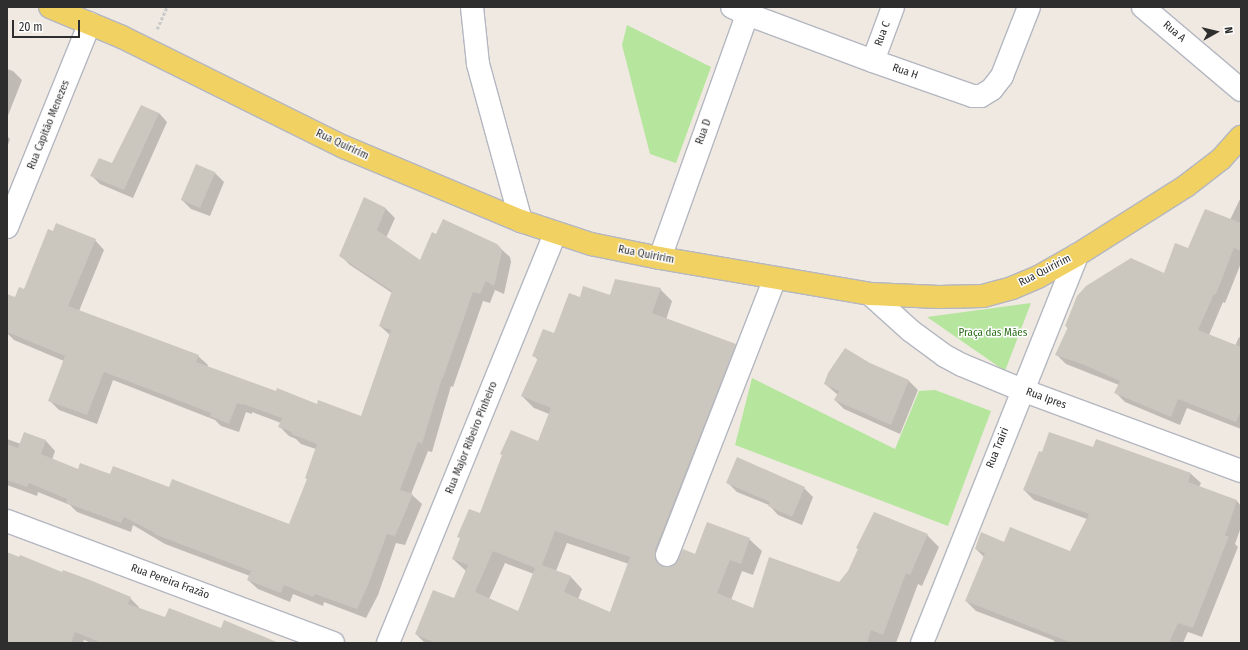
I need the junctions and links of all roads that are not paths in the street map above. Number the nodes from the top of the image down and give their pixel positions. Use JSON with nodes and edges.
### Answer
{"nodes":[{"id":1,"x":50,"y":7,"type":"edge"},
{"id":2,"x":472,"y":7,"type":"edge"},
{"id":3,"x":893,"y":7,"type":"edge"},
{"id":4,"x":1029,"y":7,"type":"edge"},
{"id":5,"x":1143,"y":7,"type":"edge"},
{"id":6,"x":743,"y":9,"type":"edge"},
{"id":7,"x":90,"y":23,"type":"junction"},
{"id":8,"x":873,"y":61,"type":"junction"},
{"id":9,"x":1241,"y":90,"type":"edge"},
{"id":10,"x":1241,"y":137,"type":"edge"},
{"id":11,"x":521,"y":221,"type":"junction"},
{"id":12,"x":7,"y":227,"type":"edge"},
{"id":13,"x":555,"y":233,"type":"junction"},
{"id":14,"x":1077,"y":255,"type":"junction"},
{"id":15,"x":660,"y":258,"type":"junction"},
{"id":16,"x":775,"y":278,"type":"junction"},
{"id":17,"x":870,"y":294,"type":"junction"},
{"id":18,"x":1022,"y":390,"type":"junction"},
{"id":19,"x":1241,"y":471,"type":"edge"},
{"id":20,"x":7,"y":521,"type":"edge"},
{"id":21,"x":667,"y":555,"type":"dead end"},
{"id":22,"x":333,"y":643,"type":"edge"},
{"id":23,"x":388,"y":643,"type":"edge"},
{"id":24,"x":922,"y":643,"type":"edge"}],
"edges":[{"from":1,"to":7,"type":"main road","name":"Rua Quiririm"},
{"from":2,"to":11,"type":"street"},
{"from":3,"to":8,"type":"street","name":"Rua C"},
{"from":4,"to":8,"type":"street","name":"Rua H"},
{"from":5,"to":9,"type":"street","name":"Rua A"},
{"from":6,"to":8,"type":"street","name":"Rua H"},
{"from":6,"to":15,"type":"street","name":"Rua D"},
{"from":7,"to":11,"type":"main road","name":"Rua Quiririm"},
{"from":7,"to":12,"type":"street","name":"Rua Capitão Menezes"},
{"from":10,"to":14,"type":"main road","name":"Rua Quiririm"},
{"from":11,"to":13,"type":"main road","name":"Rua Quiririm"},
{"from":13,"to":15,"type":"main road","name":"Rua Quiririm"},
{"from":13,"to":23,"type":"street","name":"Rua Major Ribeiro Pinheiro"},
{"from":14,"to":17,"type":"main road","name":"Rua Quiririm"},
{"from":14,"to":18,"type":"street","name":"Rua Trairi"},
{"from":15,"to":16,"type":"main road","name":"Rua Quiririm"},
{"from":16,"to":17,"type":"main road","name":"Rua Quiririm"},
{"from":16,"to":21,"type":"street"},
{"from":17,"to":18,"type":"street","name":"Rua Ipres"},
{"from":18,"to":19,"type":"street","name":"Rua Ipres"},
{"from":18,"to":24,"type":"street","name":"Rua Trairi"},
{"from":20,"to":22,"type":"street","name":"Rua Pereira Frazão"}]}
